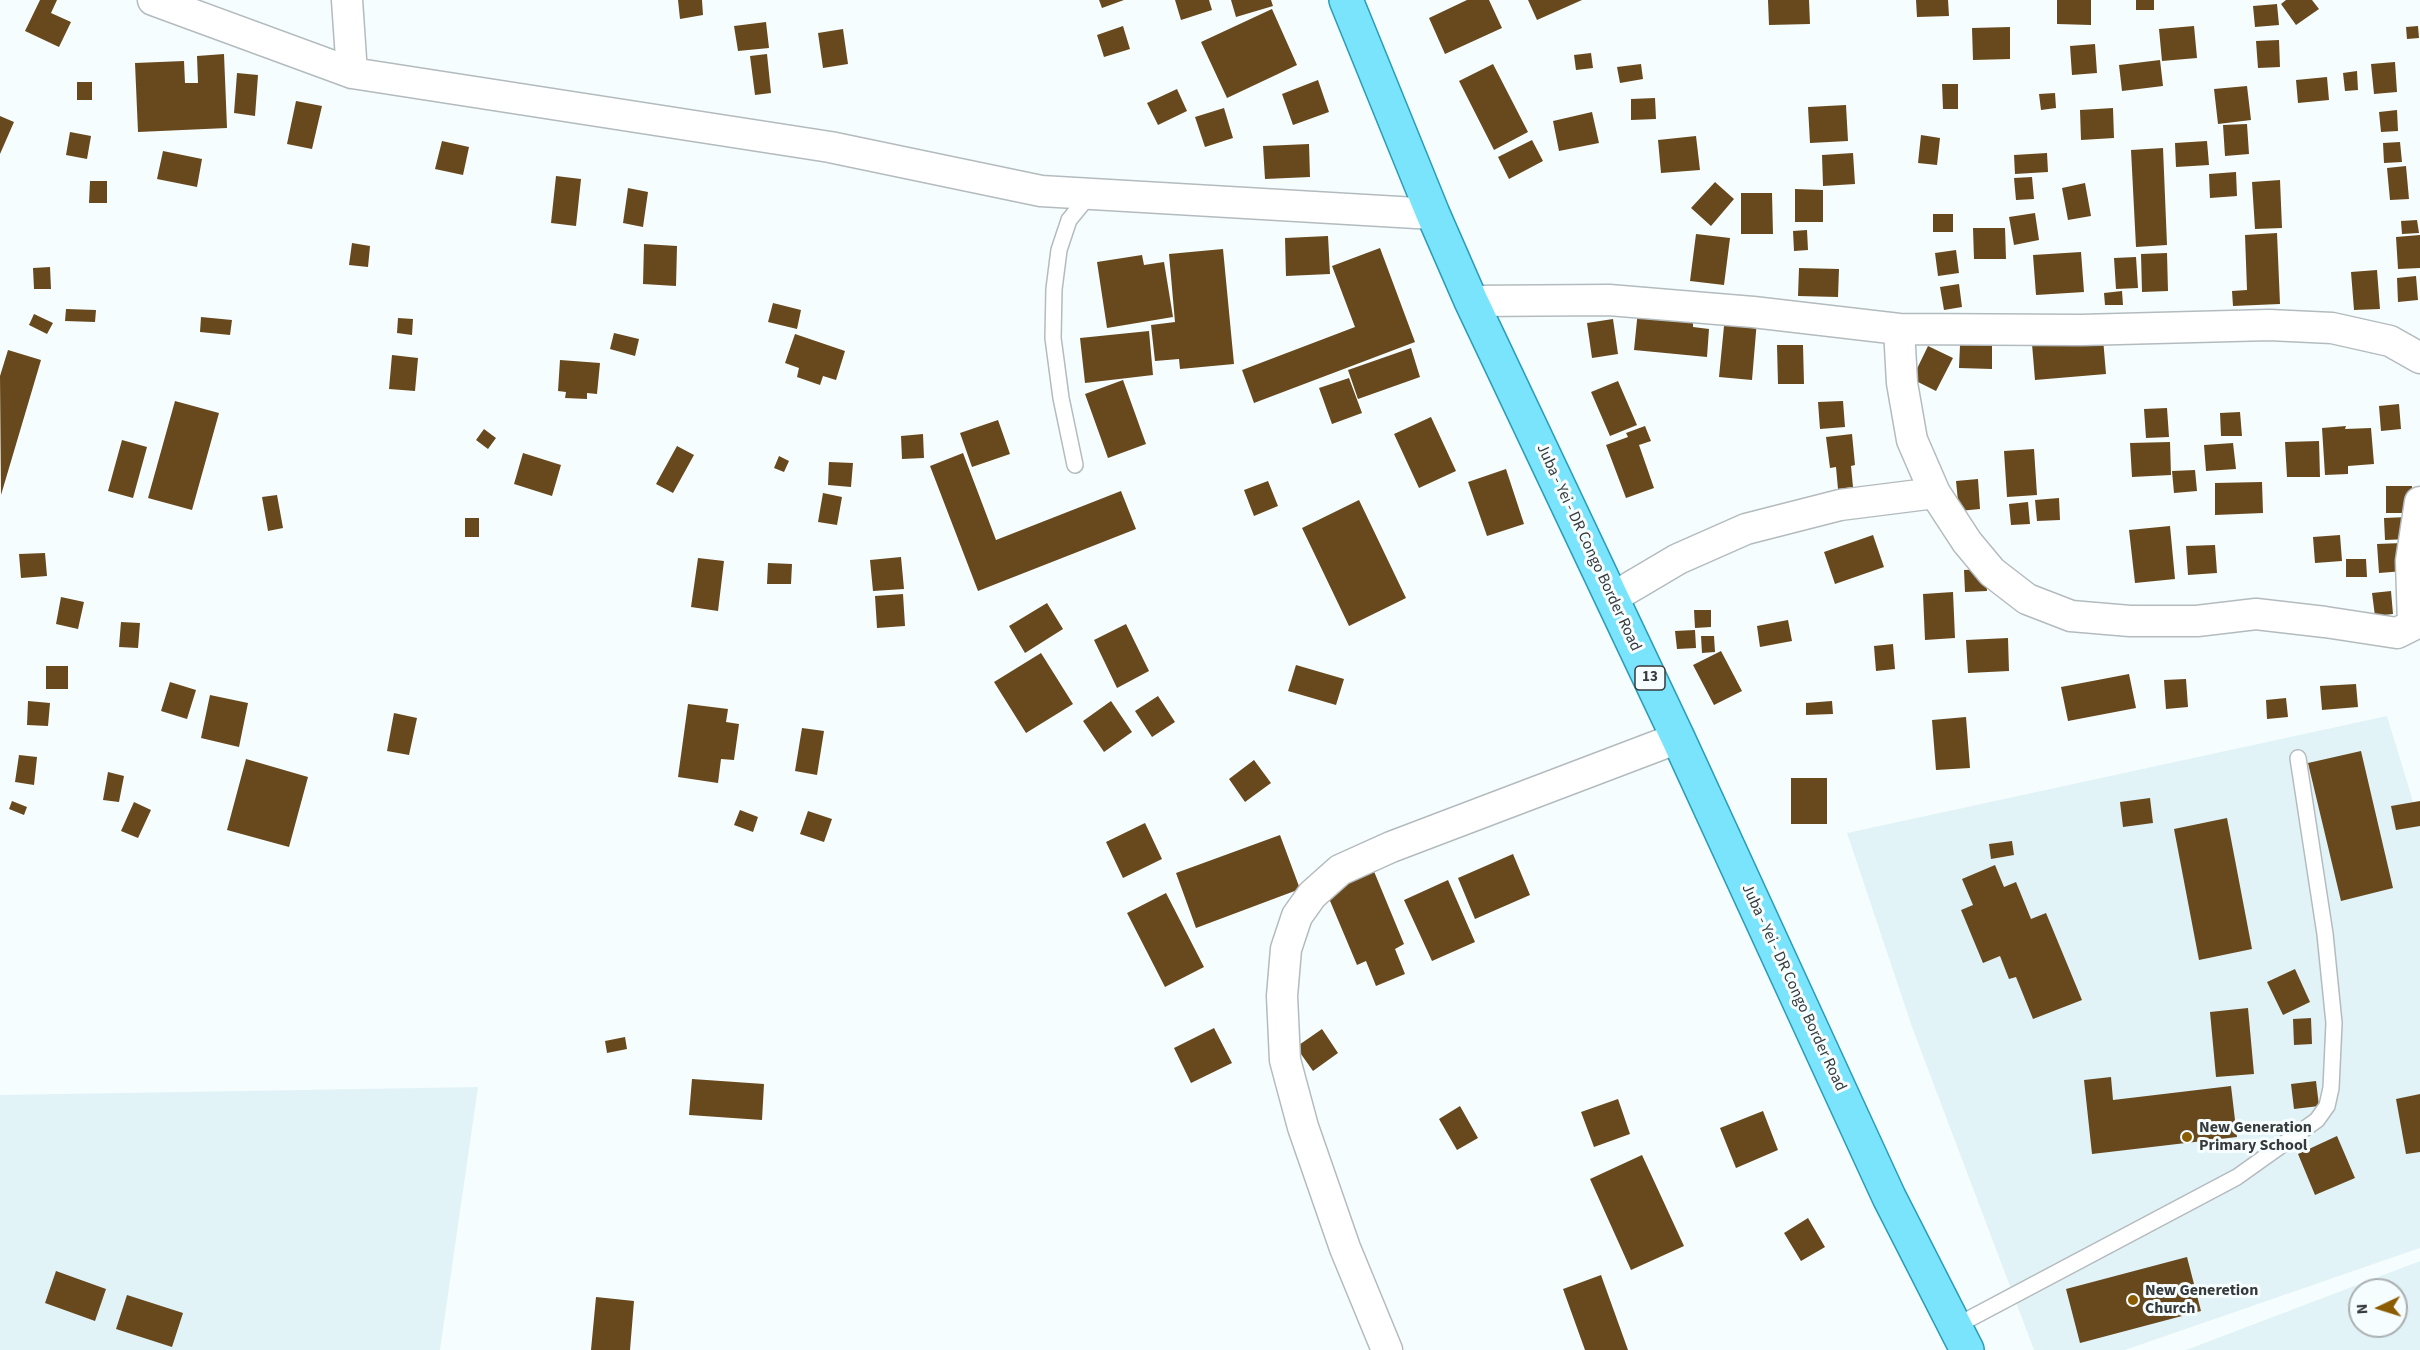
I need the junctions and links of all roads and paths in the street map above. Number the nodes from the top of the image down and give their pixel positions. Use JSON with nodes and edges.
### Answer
{"nodes":[{"id":1,"x":153,"y":0,"type":"edge"},
{"id":2,"x":347,"y":0,"type":"edge"},
{"id":3,"x":1346,"y":0,"type":"edge"},
{"id":4,"x":352,"y":73,"type":"junction"},
{"id":5,"x":1091,"y":193,"type":"junction"},
{"id":6,"x":1433,"y":214,"type":"junction"},
{"id":7,"x":1472,"y":301,"type":"junction"},
{"id":8,"x":1899,"y":329,"type":"junction"},
{"id":9,"x":2420,"y":358,"type":"edge"},
{"id":10,"x":1075,"y":465,"type":"dead end"},
{"id":11,"x":1935,"y":493,"type":"junction"},
{"id":12,"x":2420,"y":502,"type":"edge"},
{"id":13,"x":1612,"y":598,"type":"junction"},
{"id":14,"x":1678,"y":738,"type":"junction"},
{"id":15,"x":2298,"y":758,"type":"dead end"},
{"id":16,"x":1961,"y":1338,"type":"edge"},
{"id":17,"x":1387,"y":1350,"type":"edge"}],
"edges":[{"from":1,"to":4,"type":"street"},
{"from":2,"to":4,"type":"street"},
{"from":3,"to":6,"type":"main road","name":"Juba - Yei - DR Congo Border Road","number":"13"},
{"from":4,"to":5,"type":"street"},
{"from":5,"to":6,"type":"street"},
{"from":5,"to":10,"type":"lane"},
{"from":6,"to":7,"type":"main road","name":"Juba - Yei - DR Congo Border Road","number":"13"},
{"from":7,"to":8,"type":"street"},
{"from":7,"to":13,"type":"main road","name":"Juba - Yei - DR Congo Border Road","number":"13"},
{"from":8,"to":9,"type":"street"},
{"from":8,"to":11,"type":"street"},
{"from":11,"to":12,"type":"street"},
{"from":11,"to":13,"type":"street"},
{"from":13,"to":14,"type":"main road","name":"Juba - Yei - DR Congo Border Road","number":"13"},
{"from":14,"to":16,"type":"main road","name":"Juba - Yei - DR Congo Border Road","number":"13"},
{"from":14,"to":17,"type":"street"},
{"from":15,"to":16,"type":"lane"}]}
